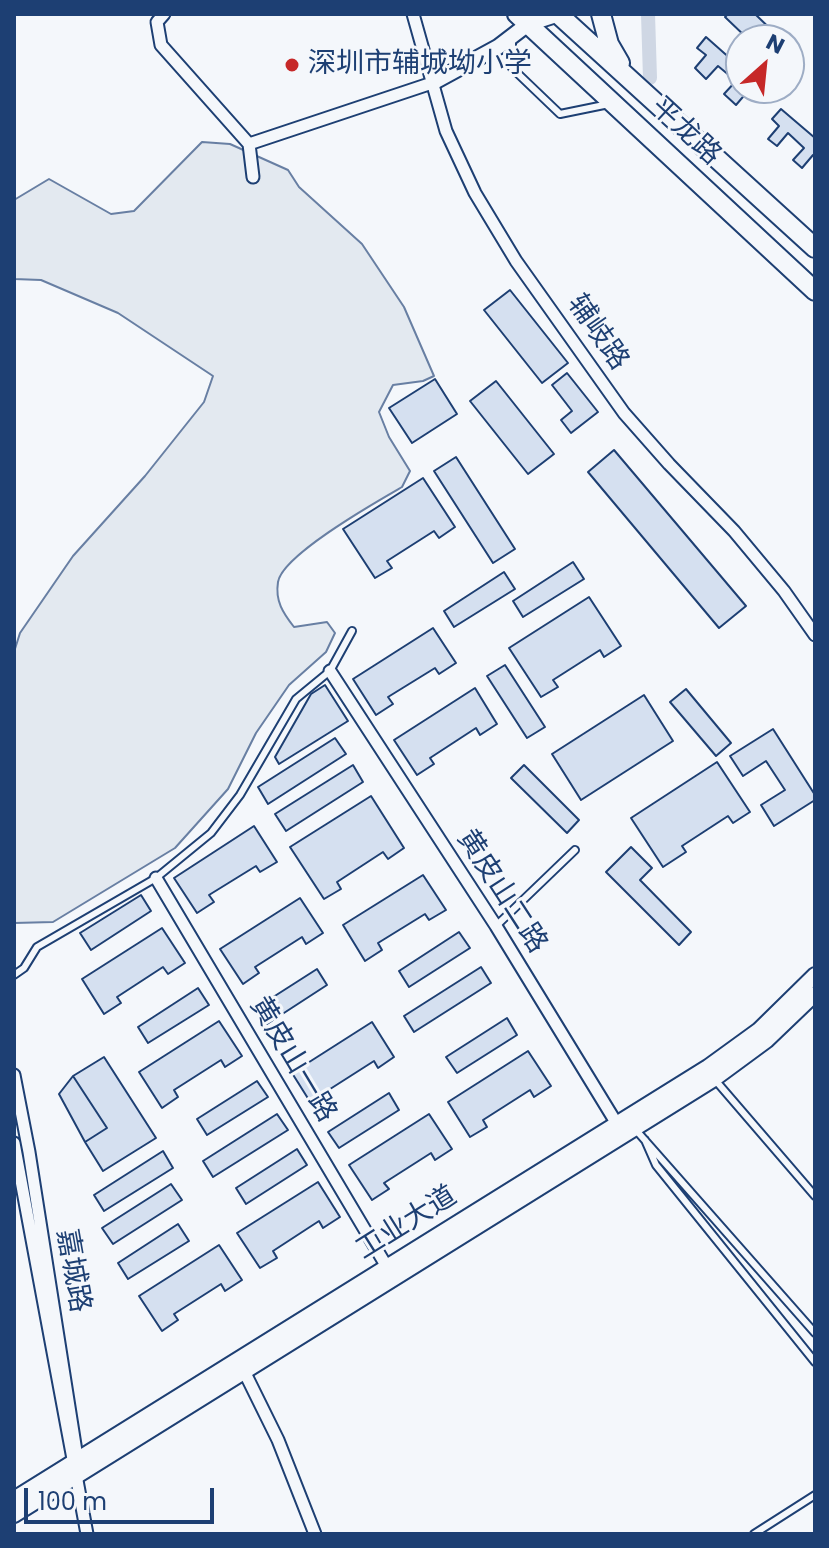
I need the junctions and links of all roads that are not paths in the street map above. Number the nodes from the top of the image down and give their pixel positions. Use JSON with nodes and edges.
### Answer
{"nodes":[{"id":1,"x":164,"y":14,"type":"edge"},
{"id":2,"x":413,"y":14,"type":"edge"},
{"id":3,"x":559,"y":14,"type":"edge"},
{"id":4,"x":601,"y":14,"type":"edge"},
{"id":5,"x":526,"y":17,"type":"edge"},
{"id":6,"x":512,"y":35,"type":"junction"},
{"id":7,"x":432,"y":83,"type":"junction"},
{"id":8,"x":638,"y":87,"type":"junction"},
{"id":9,"x":612,"y":103,"type":"junction"},
{"id":10,"x":249,"y":144,"type":"junction"},
{"id":11,"x":253,"y":177,"type":"dead end"},
{"id":12,"x":815,"y":248,"type":"edge"},
{"id":13,"x":815,"y":291,"type":"edge"},
{"id":14,"x":352,"y":631,"type":"dead end"},
{"id":15,"x":815,"y":635,"type":"edge"},
{"id":16,"x":330,"y":671,"type":"junction"},
{"id":17,"x":575,"y":850,"type":"dead end"},
{"id":18,"x":156,"y":878,"type":"junction"},
{"id":19,"x":496,"y":926,"type":"junction"},
{"id":20,"x":14,"y":975,"type":"edge"},
{"id":21,"x":815,"y":975,"type":"edge"},
{"id":22,"x":815,"y":994,"type":"edge"},
{"id":23,"x":711,"y":1073,"type":"junction"},
{"id":24,"x":14,"y":1075,"type":"edge"},
{"id":25,"x":617,"y":1124,"type":"junction"},
{"id":26,"x":640,"y":1134,"type":"junction"},
{"id":27,"x":14,"y":1143,"type":"edge"},
{"id":28,"x":20,"y":1157,"type":"edge"},
{"id":29,"x":815,"y":1196,"type":"edge"},
{"id":30,"x":387,"y":1267,"type":"junction"},
{"id":31,"x":815,"y":1333,"type":"edge"},
{"id":32,"x":815,"y":1362,"type":"edge"},
{"id":33,"x":241,"y":1365,"type":"junction"},
{"id":34,"x":76,"y":1466,"type":"junction"},
{"id":35,"x":815,"y":1495,"type":"edge"},
{"id":36,"x":14,"y":1499,"type":"edge"},
{"id":37,"x":14,"y":1515,"type":"edge"},
{"id":38,"x":87,"y":1534,"type":"edge"},
{"id":39,"x":315,"y":1534,"type":"edge"},
{"id":40,"x":754,"y":1534,"type":"edge"}],
"edges":[{"from":1,"to":10,"type":"street"},
{"from":2,"to":7,"type":"street","name":"辅岐路"},
{"from":3,"to":5,"type":"street"},
{"from":3,"to":8,"type":"main road","name":"平龙路"},
{"from":4,"to":8,"type":"main road"},
{"from":5,"to":6,"type":"street"},
{"from":5,"to":9,"type":"main road","name":"平龙路"},
{"from":6,"to":7,"type":"street"},
{"from":6,"to":9,"type":"lane"},
{"from":7,"to":10,"type":"street"},
{"from":7,"to":15,"type":"street","name":"辅岐路"},
{"from":8,"to":12,"type":"main road","name":"平龙路"},
{"from":9,"to":13,"type":"main road","name":"平龙路"},
{"from":10,"to":11,"type":"street"},
{"from":14,"to":16,"type":"lane"},
{"from":16,"to":18,"type":"lane"},
{"from":16,"to":19,"type":"street","name":"黄皮山二路"},
{"from":17,"to":19,"type":"lane"},
{"from":18,"to":20,"type":"lane"},
{"from":18,"to":30,"type":"street","name":"黄皮山一路"},
{"from":19,"to":25,"type":"street","name":"黄皮山二路"},
{"from":21,"to":23,"type":"street","name":"工业大道"},
{"from":22,"to":23,"type":"street","name":"工业大道"},
{"from":23,"to":25,"type":"street","name":"工业大道"},
{"from":23,"to":26,"type":"street","name":"工业大道"},
{"from":23,"to":29,"type":"lane"},
{"from":24,"to":28,"type":"street","name":"嘉城路"},
{"from":25,"to":26,"type":"street"},
{"from":25,"to":30,"type":"street","name":"工业大道"},
{"from":26,"to":31,"type":"lane"},
{"from":26,"to":32,"type":"lane"},
{"from":26,"to":33,"type":"street","name":"工业大道"},
{"from":27,"to":28,"type":"street","name":"嘉城路"},
{"from":28,"to":34,"type":"street","name":"嘉城路"},
{"from":30,"to":33,"type":"street","name":"工业大道"},
{"from":33,"to":34,"type":"street","name":"工业大道"},
{"from":33,"to":39,"type":"street"},
{"from":34,"to":36,"type":"street","name":"工业大道"},
{"from":34,"to":37,"type":"street","name":"工业大道"},
{"from":34,"to":38,"type":"street","name":"嘉城路"},
{"from":35,"to":40,"type":"lane"}]}
